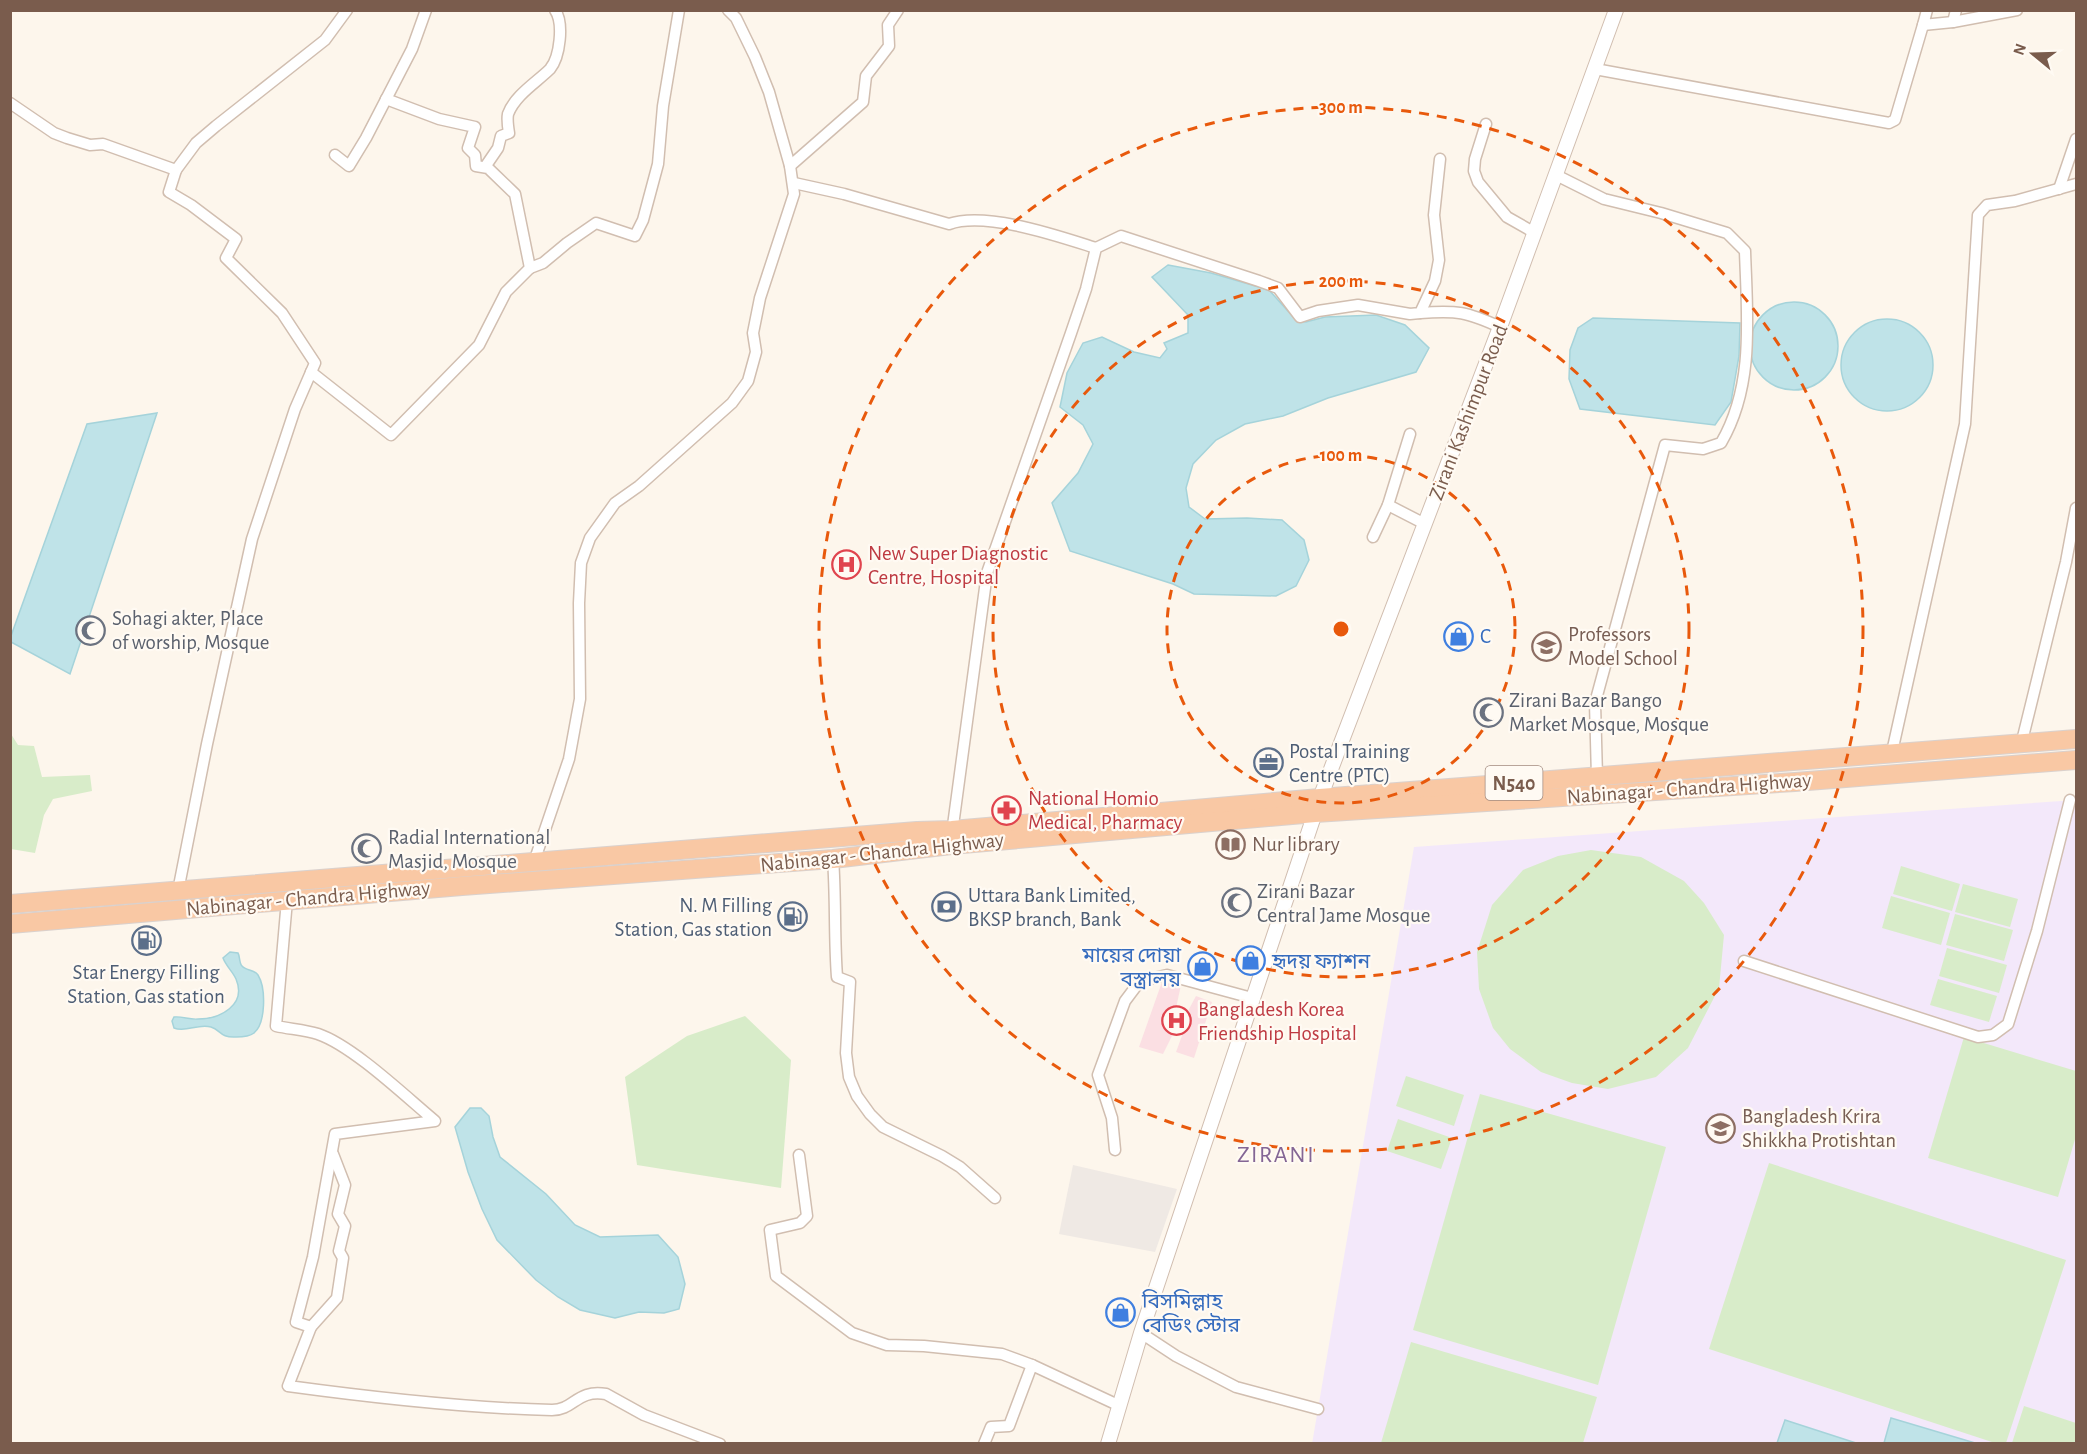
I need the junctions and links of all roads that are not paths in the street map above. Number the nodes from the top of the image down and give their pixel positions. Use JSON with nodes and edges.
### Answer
{"nodes":[{"id":1,"x":347,"y":10,"type":"edge"},
{"id":2,"x":426,"y":10,"type":"edge"},
{"id":3,"x":555,"y":10,"type":"edge"},
{"id":4,"x":680,"y":10,"type":"edge"},
{"id":5,"x":728,"y":10,"type":"edge"},
{"id":6,"x":898,"y":10,"type":"edge"},
{"id":7,"x":1616,"y":10,"type":"edge"},
{"id":8,"x":1927,"y":10,"type":"edge"},
{"id":9,"x":1956,"y":10,"type":"edge"},
{"id":10,"x":2017,"y":10,"type":"edge"},
{"id":11,"x":1953,"y":22,"type":"junction"},
{"id":12,"x":1923,"y":25,"type":"junction"},
{"id":13,"x":1595,"y":69,"type":"junction"},
{"id":14,"x":386,"y":99,"type":"junction"},
{"id":15,"x":10,"y":103,"type":"edge"},
{"id":16,"x":1486,"y":124,"type":"dead end"},
{"id":17,"x":2076,"y":139,"type":"edge"},
{"id":18,"x":335,"y":155,"type":"dead end"},
{"id":19,"x":1440,"y":159,"type":"dead end"},
{"id":20,"x":790,"y":166,"type":"junction"},
{"id":21,"x":485,"y":167,"type":"junction"},
{"id":22,"x":176,"y":170,"type":"junction"},
{"id":23,"x":1556,"y":175,"type":"junction"},
{"id":24,"x":794,"y":183,"type":"junction"},
{"id":25,"x":2076,"y":184,"type":"edge"},
{"id":26,"x":2059,"y":189,"type":"junction"},
{"id":27,"x":1535,"y":233,"type":"junction"},
{"id":28,"x":1096,"y":248,"type":"junction"},
{"id":29,"x":530,"y":268,"type":"junction"},
{"id":30,"x":1419,"y":313,"type":"junction"},
{"id":31,"x":1500,"y":327,"type":"junction"},
{"id":32,"x":311,"y":372,"type":"junction"},
{"id":33,"x":1410,"y":434,"type":"dead end"},
{"id":34,"x":1388,"y":505,"type":"junction"},
{"id":35,"x":2076,"y":508,"type":"edge"},
{"id":36,"x":1425,"y":524,"type":"junction"},
{"id":37,"x":1373,"y":537,"type":"dead end"},
{"id":38,"x":2076,"y":739,"type":"edge"},
{"id":39,"x":2021,"y":745,"type":"junction"},
{"id":40,"x":1892,"y":752,"type":"junction"},
{"id":41,"x":2076,"y":760,"type":"edge"},
{"id":42,"x":1597,"y":777,"type":"junction"},
{"id":43,"x":2070,"y":800,"type":"dead end"},
{"id":44,"x":1318,"y":805,"type":"junction"},
{"id":45,"x":951,"y":838,"type":"junction"},
{"id":46,"x":833,"y":859,"type":"junction"},
{"id":47,"x":534,"y":862,"type":"junction"},
{"id":48,"x":178,"y":891,"type":"junction"},
{"id":49,"x":287,"y":900,"type":"junction"},
{"id":50,"x":10,"y":904,"type":"edge"},
{"id":51,"x":10,"y":924,"type":"edge"},
{"id":52,"x":1744,"y":961,"type":"dead end"},
{"id":53,"x":1252,"y":998,"type":"junction"},
{"id":54,"x":1115,"y":1150,"type":"dead end"},
{"id":55,"x":332,"y":1151,"type":"junction"},
{"id":56,"x":799,"y":1155,"type":"dead end"},
{"id":57,"x":995,"y":1198,"type":"dead end"},
{"id":58,"x":311,"y":1327,"type":"junction"},
{"id":59,"x":1141,"y":1333,"type":"junction"},
{"id":60,"x":1032,"y":1365,"type":"junction"},
{"id":61,"x":1120,"y":1406,"type":"junction"},
{"id":62,"x":1318,"y":1409,"type":"dead end"},
{"id":63,"x":720,"y":1443,"type":"edge"},
{"id":64,"x":984,"y":1443,"type":"edge"},
{"id":65,"x":1108,"y":1443,"type":"edge"}],
"edges":[{"from":1,"to":22,"type":"street"},
{"from":2,"to":14,"type":"street"},
{"from":3,"to":21,"type":"street"},
{"from":4,"to":29,"type":"street"},
{"from":5,"to":20,"type":"street"},
{"from":6,"to":20,"type":"street"},
{"from":7,"to":13,"type":"street","name":"Zirani Kashimpur Road"},
{"from":8,"to":12,"type":"street"},
{"from":9,"to":11,"type":"street"},
{"from":10,"to":11,"type":"street"},
{"from":11,"to":12,"type":"street"},
{"from":12,"to":13,"type":"street"},
{"from":13,"to":23,"type":"street","name":"Zirani Kashimpur Road"},
{"from":14,"to":18,"type":"street"},
{"from":14,"to":21,"type":"street"},
{"from":15,"to":22,"type":"street"},
{"from":16,"to":27,"type":"street"},
{"from":17,"to":26,"type":"street"},
{"from":19,"to":30,"type":"street"},
{"from":20,"to":24,"type":"street"},
{"from":21,"to":29,"type":"street"},
{"from":22,"to":32,"type":"street"},
{"from":23,"to":27,"type":"street","name":"Zirani Kashimpur Road"},
{"from":23,"to":42,"type":"street"},
{"from":24,"to":28,"type":"street"},
{"from":24,"to":47,"type":"street"},
{"from":25,"to":26,"type":"street"},
{"from":26,"to":40,"type":"street"},
{"from":27,"to":31,"type":"street","name":"Zirani Kashimpur Road"},
{"from":28,"to":30,"type":"street"},
{"from":28,"to":45,"type":"street"},
{"from":29,"to":32,"type":"street"},
{"from":30,"to":31,"type":"street"},
{"from":31,"to":36,"type":"street","name":"Zirani Kashimpur Road"},
{"from":32,"to":48,"type":"street"},
{"from":33,"to":34,"type":"street"},
{"from":34,"to":36,"type":"street"},
{"from":34,"to":37,"type":"street"},
{"from":35,"to":39,"type":"street"},
{"from":36,"to":44,"type":"street","name":"Zirani Kashimpur Road"},
{"from":38,"to":39,"type":"highway","name":"Nabinagar - Chandra Highway","number":"N540"},
{"from":39,"to":40,"type":"highway","name":"Nabinagar - Chandra Highway","number":"N540"},
{"from":40,"to":42,"type":"highway","name":"Nabinagar - Chandra Highway","number":"N540"},
{"from":41,"to":44,"type":"highway","name":"Nabinagar - Chandra Highway","number":"N540"},
{"from":42,"to":44,"type":"highway","name":"Nabinagar - Chandra Highway","number":"N540"},
{"from":43,"to":52,"type":"street"},
{"from":44,"to":45,"type":"highway","name":"Nabinagar - Chandra Highway","number":"N540"},
{"from":44,"to":53,"type":"street","name":"Zirani Kashimpur Road"},
{"from":45,"to":46,"type":"highway","name":"Nabinagar - Chandra Highway","number":"N540"},
{"from":45,"to":47,"type":"highway","name":"Nabinagar - Chandra Highway","number":"N540"},
{"from":46,"to":49,"type":"highway","name":"Nabinagar - Chandra Highway","number":"N540"},
{"from":46,"to":57,"type":"street"},
{"from":47,"to":48,"type":"highway","name":"Nabinagar - Chandra Highway","number":"N540"},
{"from":48,"to":50,"type":"highway","name":"Nabinagar - Chandra Highway","number":"N540"},
{"from":49,"to":51,"type":"highway","name":"Nabinagar - Chandra Highway","number":"N540"},
{"from":49,"to":55,"type":"street"},
{"from":53,"to":54,"type":"street"},
{"from":53,"to":59,"type":"street","name":"Zirani Kashimpur Road"},
{"from":55,"to":58,"type":"street"},
{"from":55,"to":58,"type":"street"},
{"from":56,"to":60,"type":"street"},
{"from":58,"to":63,"type":"street"},
{"from":59,"to":61,"type":"street","name":"Zirani Kashimpur Road"},
{"from":59,"to":62,"type":"street"},
{"from":60,"to":61,"type":"street"},
{"from":60,"to":64,"type":"street"},
{"from":61,"to":65,"type":"street","name":"Zirani Kashimpur Road"}]}
